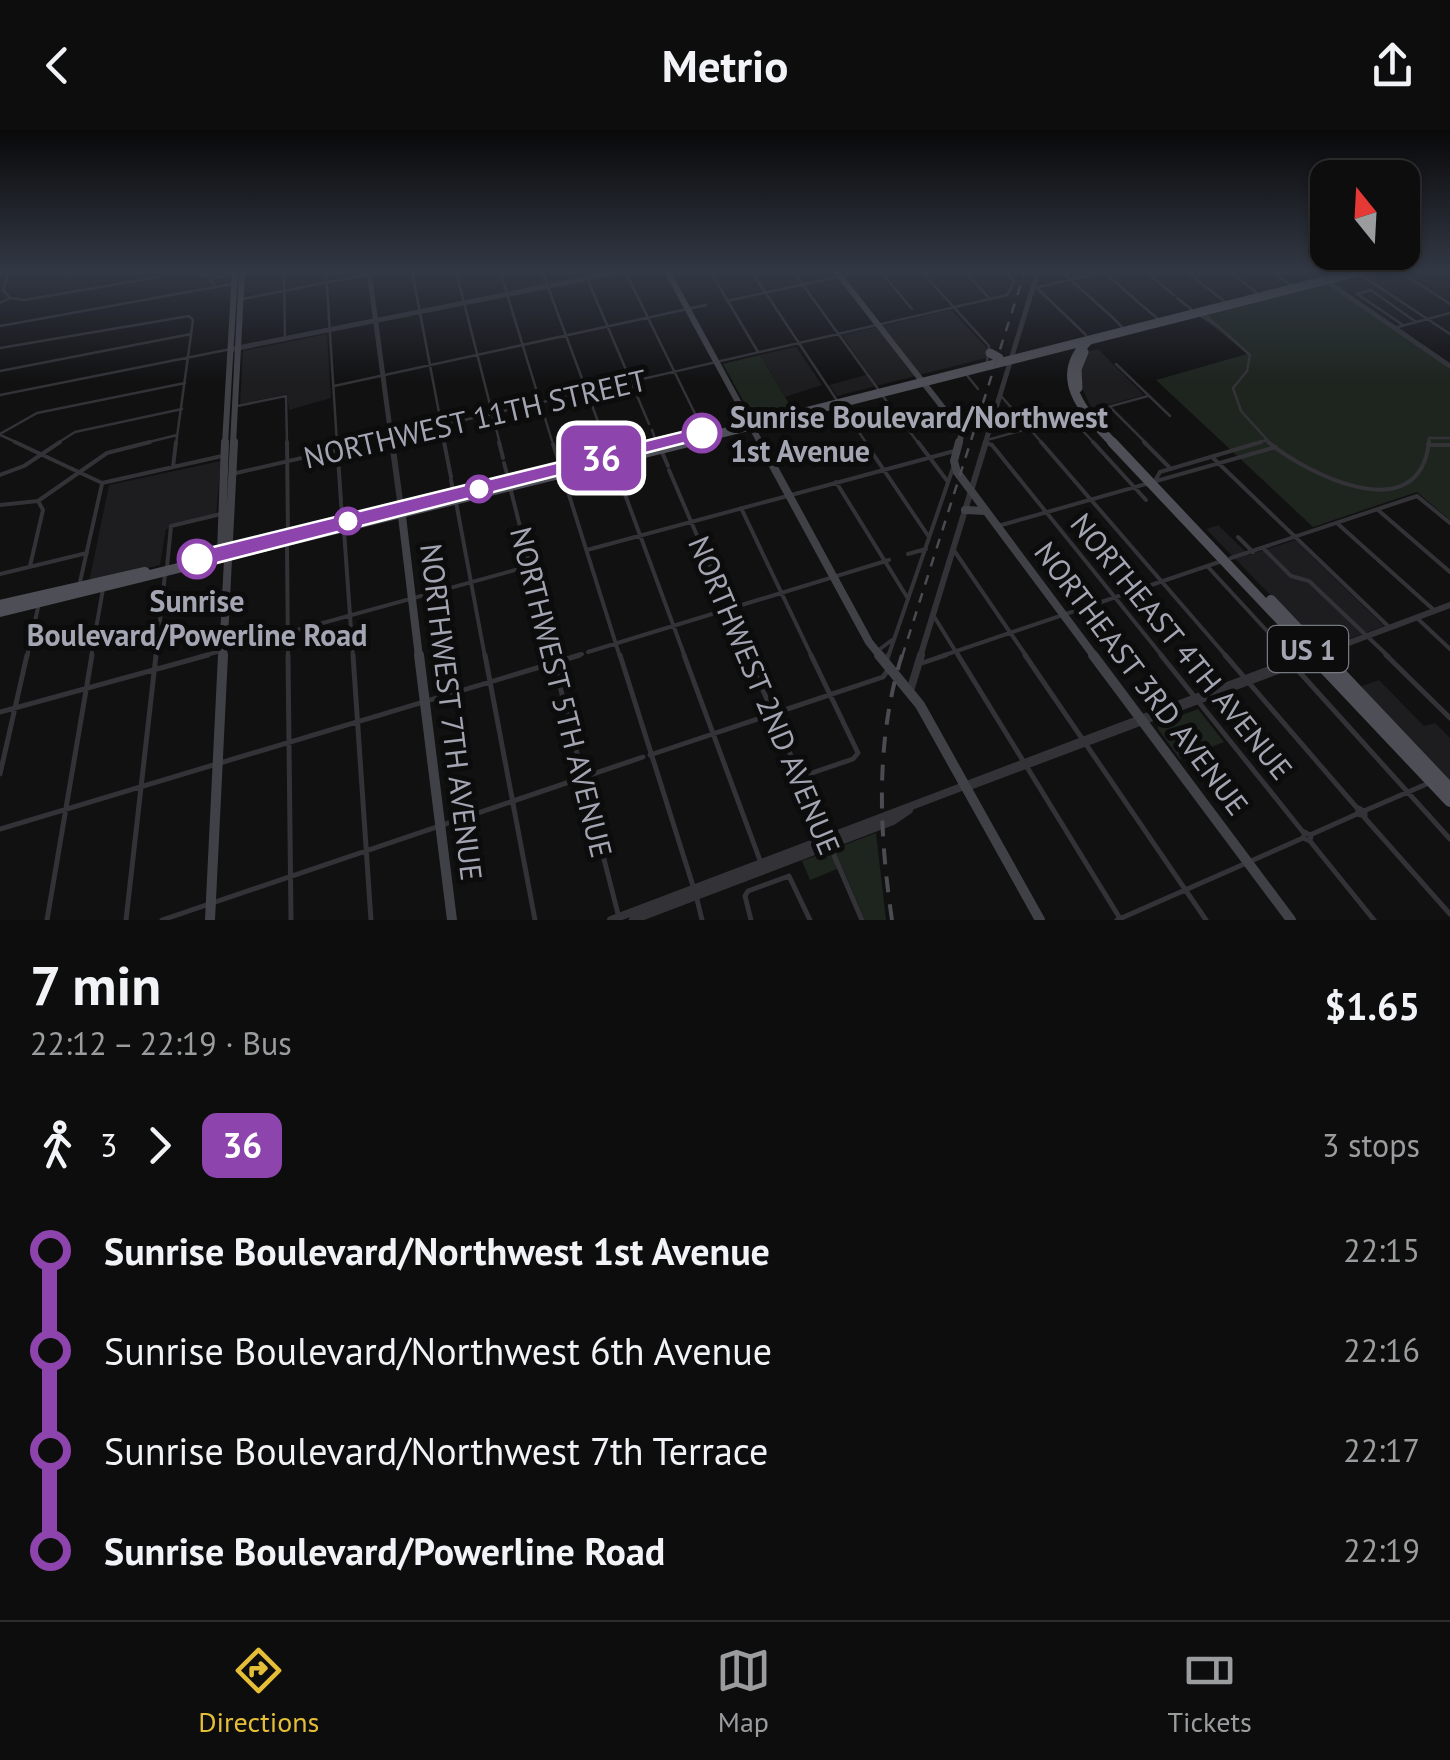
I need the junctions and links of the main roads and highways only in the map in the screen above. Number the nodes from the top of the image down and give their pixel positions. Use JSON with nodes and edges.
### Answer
{"nodes":[{"id":1,"x":236,"y":308,"type":"edge"},
{"id":2,"x":240,"y":308,"type":"edge"},
{"id":3,"x":687,"y":308,"type":"edge"},
{"id":4,"x":865,"y":308,"type":"edge"},
{"id":5,"x":1204,"y":308,"type":"edge"},
{"id":6,"x":1207,"y":308,"type":"edge"},
{"id":7,"x":1198,"y":310,"type":"junction"},
{"id":8,"x":1110,"y":332,"type":"junction"},
{"id":9,"x":1087,"y":338,"type":"junction"},
{"id":10,"x":234,"y":349,"type":"junction"},
{"id":11,"x":1054,"y":349,"type":"junction"},
{"id":12,"x":1012,"y":357,"type":"junction"},
{"id":13,"x":1073,"y":358,"type":"junction"},
{"id":14,"x":991,"y":361,"type":"junction"},
{"id":15,"x":1008,"y":372,"type":"road end"},
{"id":16,"x":922,"y":380,"type":"junction"},
{"id":17,"x":1088,"y":412,"type":"junction"},
{"id":18,"x":750,"y":423,"type":"junction"},
{"id":19,"x":659,"y":447,"type":"junction"},
{"id":20,"x":228,"y":454,"type":"junction"},
{"id":21,"x":611,"y":459,"type":"junction"},
{"id":22,"x":1153,"y":480,"type":"junction"},
{"id":23,"x":965,"y":510,"type":"road end"},
{"id":24,"x":401,"y":511,"type":"junction"},
{"id":25,"x":988,"y":513,"type":"junction"},
{"id":26,"x":225,"y":555,"type":"junction"},
{"id":27,"x":1232,"y":562,"type":"junction"},
{"id":28,"x":165,"y":571,"type":"junction"},
{"id":29,"x":79,"y":587,"type":"junction"},
{"id":30,"x":62,"y":598,"type":"junction"},
{"id":31,"x":0,"y":608,"type":"edge"},
{"id":32,"x":1317,"y":655,"type":"junction"},
{"id":33,"x":1444,"y":782,"type":"edge"},
{"id":34,"x":1450,"y":801,"type":"edge"},
{"id":35,"x":210,"y":920,"type":"edge"},
{"id":36,"x":452,"y":920,"type":"edge"},
{"id":37,"x":1040,"y":920,"type":"edge"},
{"id":38,"x":1291,"y":920,"type":"edge"}],
"edges":[{"from":1,"to":10,"type":"main road"},
{"from":2,"to":10,"type":"main road"},
{"from":3,"to":18,"type":"main road"},
{"from":4,"to":16,"type":"main road"},
{"from":5,"to":7,"type":"main road"},
{"from":6,"to":7,"type":"main road"},
{"from":7,"to":8,"type":"main road"},
{"from":8,"to":9,"type":"main road"},
{"from":8,"to":17,"type":"main road","number":"US 1"},
{"from":9,"to":11,"type":"main road"},
{"from":9,"to":12,"type":"main road"},
{"from":9,"to":13,"type":"main road"},
{"from":10,"to":20,"type":"main road"},
{"from":11,"to":12,"type":"main road"},
{"from":11,"to":13,"type":"main road"},
{"from":12,"to":14,"type":"main road"},
{"from":13,"to":17,"type":"main road","number":"US 1"},
{"from":14,"to":15,"type":"main road"},
{"from":14,"to":16,"type":"main road"},
{"from":14,"to":16,"type":"main road"},
{"from":16,"to":18,"type":"main road"},
{"from":16,"to":25,"type":"main road","name":"NORTHEAST 3RD AVENUE"},
{"from":17,"to":22,"type":"main road","number":"US 1"},
{"from":18,"to":19,"type":"main road"},
{"from":18,"to":19,"type":"main road"},
{"from":18,"to":37,"type":"main road"},
{"from":19,"to":21,"type":"main road"},
{"from":19,"to":21,"type":"main road"},
{"from":20,"to":26,"type":"main road"},
{"from":20,"to":26,"type":"main road"},
{"from":21,"to":24,"type":"main road"},
{"from":22,"to":27,"type":"main road","number":"US 1"},
{"from":22,"to":27,"type":"main road","number":"US 1"},
{"from":23,"to":25,"type":"main road"},
{"from":24,"to":26,"type":"main road"},
{"from":24,"to":36,"type":"main road","name":"NORTHWEST 7TH AVENUE"},
{"from":25,"to":38,"type":"main road","name":"NORTHEAST 3RD AVENUE"},
{"from":26,"to":28,"type":"main road"},
{"from":26,"to":35,"type":"main road"},
{"from":27,"to":32,"type":"main road","number":"US 1"},
{"from":28,"to":29,"type":"main road"},
{"from":28,"to":30,"type":"main road"},
{"from":29,"to":30,"type":"main road"},
{"from":29,"to":31,"type":"main road"},
{"from":30,"to":31,"type":"main road"},
{"from":32,"to":33,"type":"main road","number":"US 1"},
{"from":32,"to":33,"type":"main road","number":"US 1"},
{"from":33,"to":34,"type":"main road","number":"US 1"}]}
